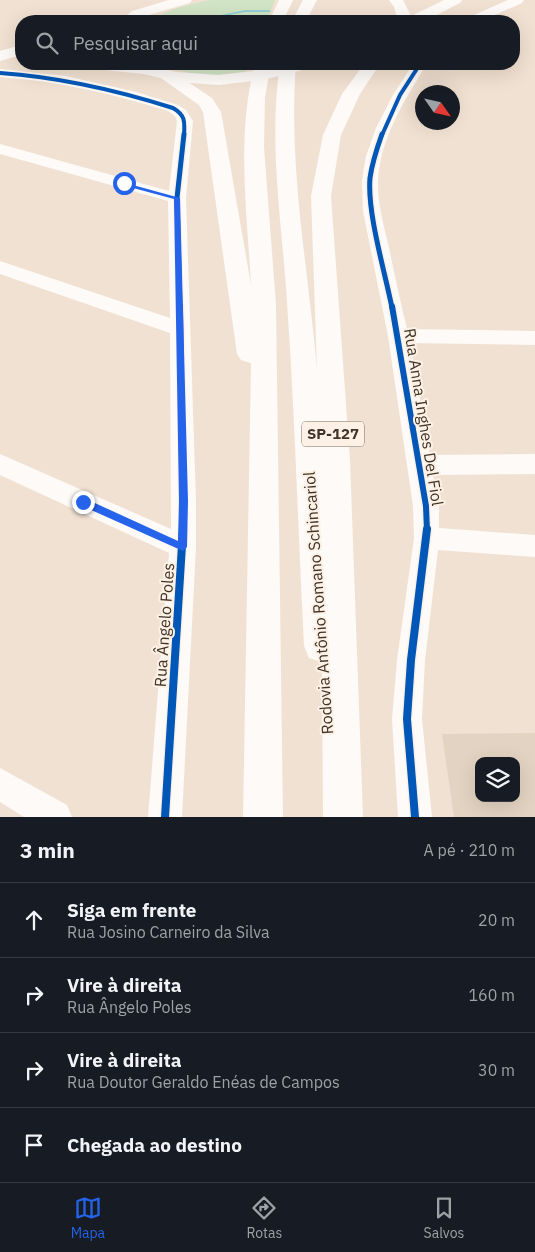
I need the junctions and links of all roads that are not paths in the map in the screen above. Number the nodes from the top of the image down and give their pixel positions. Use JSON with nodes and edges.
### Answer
{"nodes":[{"id":1,"x":185,"y":0,"type":"edge"},
{"id":2,"x":286,"y":0,"type":"edge"},
{"id":3,"x":310,"y":0,"type":"edge"},
{"id":4,"x":396,"y":0,"type":"edge"},
{"id":5,"x":455,"y":0,"type":"edge"},
{"id":6,"x":518,"y":0,"type":"edge"},
{"id":7,"x":142,"y":15,"type":"edge"},
{"id":8,"x":279,"y":15,"type":"edge"},
{"id":9,"x":302,"y":15,"type":"edge"},
{"id":10,"x":403,"y":15,"type":"edge"},
{"id":11,"x":426,"y":15,"type":"edge"},
{"id":12,"x":484,"y":15,"type":"edge"},
{"id":13,"x":15,"y":54,"type":"edge"},
{"id":14,"x":0,"y":56,"type":"edge"},
{"id":15,"x":15,"y":58,"type":"edge"},
{"id":16,"x":0,"y":68,"type":"edge"},
{"id":17,"x":150,"y":70,"type":"edge"},
{"id":18,"x":262,"y":70,"type":"edge"},
{"id":19,"x":281,"y":70,"type":"edge"},
{"id":20,"x":368,"y":70,"type":"edge"},
{"id":21,"x":416,"y":70,"type":"edge"},
{"id":22,"x":0,"y":73,"type":"edge"},
{"id":23,"x":167,"y":76,"type":"junction"},
{"id":24,"x":286,"y":77,"type":"edge"},
{"id":25,"x":0,"y":149,"type":"edge"},
{"id":26,"x":177,"y":198,"type":"junction"},
{"id":27,"x":0,"y":267,"type":"edge"},
{"id":28,"x":179,"y":329,"type":"junction"},
{"id":29,"x":398,"y":336,"type":"junction"},
{"id":30,"x":535,"y":338,"type":"edge"},
{"id":31,"x":262,"y":434,"type":"junction"},
{"id":32,"x":0,"y":464,"type":"edge"},
{"id":33,"x":535,"y":464,"type":"edge"},
{"id":34,"x":420,"y":465,"type":"junction"},
{"id":35,"x":426,"y":538,"type":"junction"},
{"id":36,"x":535,"y":546,"type":"edge"},
{"id":37,"x":183,"y":547,"type":"junction"},
{"id":38,"x":0,"y":784,"type":"edge"},
{"id":39,"x":55,"y":817,"type":"edge"},
{"id":40,"x":164,"y":817,"type":"edge"},
{"id":41,"x":263,"y":817,"type":"edge"},
{"id":42,"x":332,"y":817,"type":"edge"},
{"id":43,"x":343,"y":817,"type":"edge"},
{"id":44,"x":414,"y":817,"type":"edge"}],
"edges":[{"from":1,"to":7,"type":"main road"},
{"from":2,"to":8,"type":"main road"},
{"from":3,"to":9,"type":"main road"},
{"from":4,"to":10,"type":"main road"},
{"from":5,"to":11,"type":"main road"},
{"from":6,"to":12,"type":"street"},
{"from":13,"to":14,"type":"main road"},
{"from":15,"to":16,"type":"main road"},
{"from":17,"to":23,"type":"main road"},
{"from":18,"to":31,"type":"main road"},
{"from":19,"to":23,"type":"main road"},
{"from":20,"to":43,"type":"main road","number":"SP-127"},
{"from":21,"to":29,"type":"street","name":"Rua Anna Inghes Del Fiol"},
{"from":22,"to":26,"type":"street","name":"Rua Ângelo Poles"},
{"from":23,"to":31,"type":"main road"},
{"from":24,"to":42,"type":"main road","name":"Rodovia Antônio Romano Schincariol","number":"SP-127"},
{"from":25,"to":26,"type":"street"},
{"from":26,"to":28,"type":"street","name":"Rua Ângelo Poles"},
{"from":27,"to":28,"type":"street"},
{"from":28,"to":37,"type":"street","name":"Rua Ângelo Poles"},
{"from":29,"to":30,"type":"street"},
{"from":29,"to":34,"type":"street","name":"Rua Anna Inghes Del Fiol"},
{"from":31,"to":41,"type":"main road"},
{"from":32,"to":37,"type":"street"},
{"from":33,"to":34,"type":"street"},
{"from":34,"to":35,"type":"street","name":"Rua Anna Inghes Del Fiol"},
{"from":35,"to":36,"type":"street"},
{"from":35,"to":44,"type":"street","name":"Rua Anna Inghes Del Fiol"},
{"from":37,"to":40,"type":"street","name":"Rua Ângelo Poles"},
{"from":38,"to":39,"type":"street"}]}
